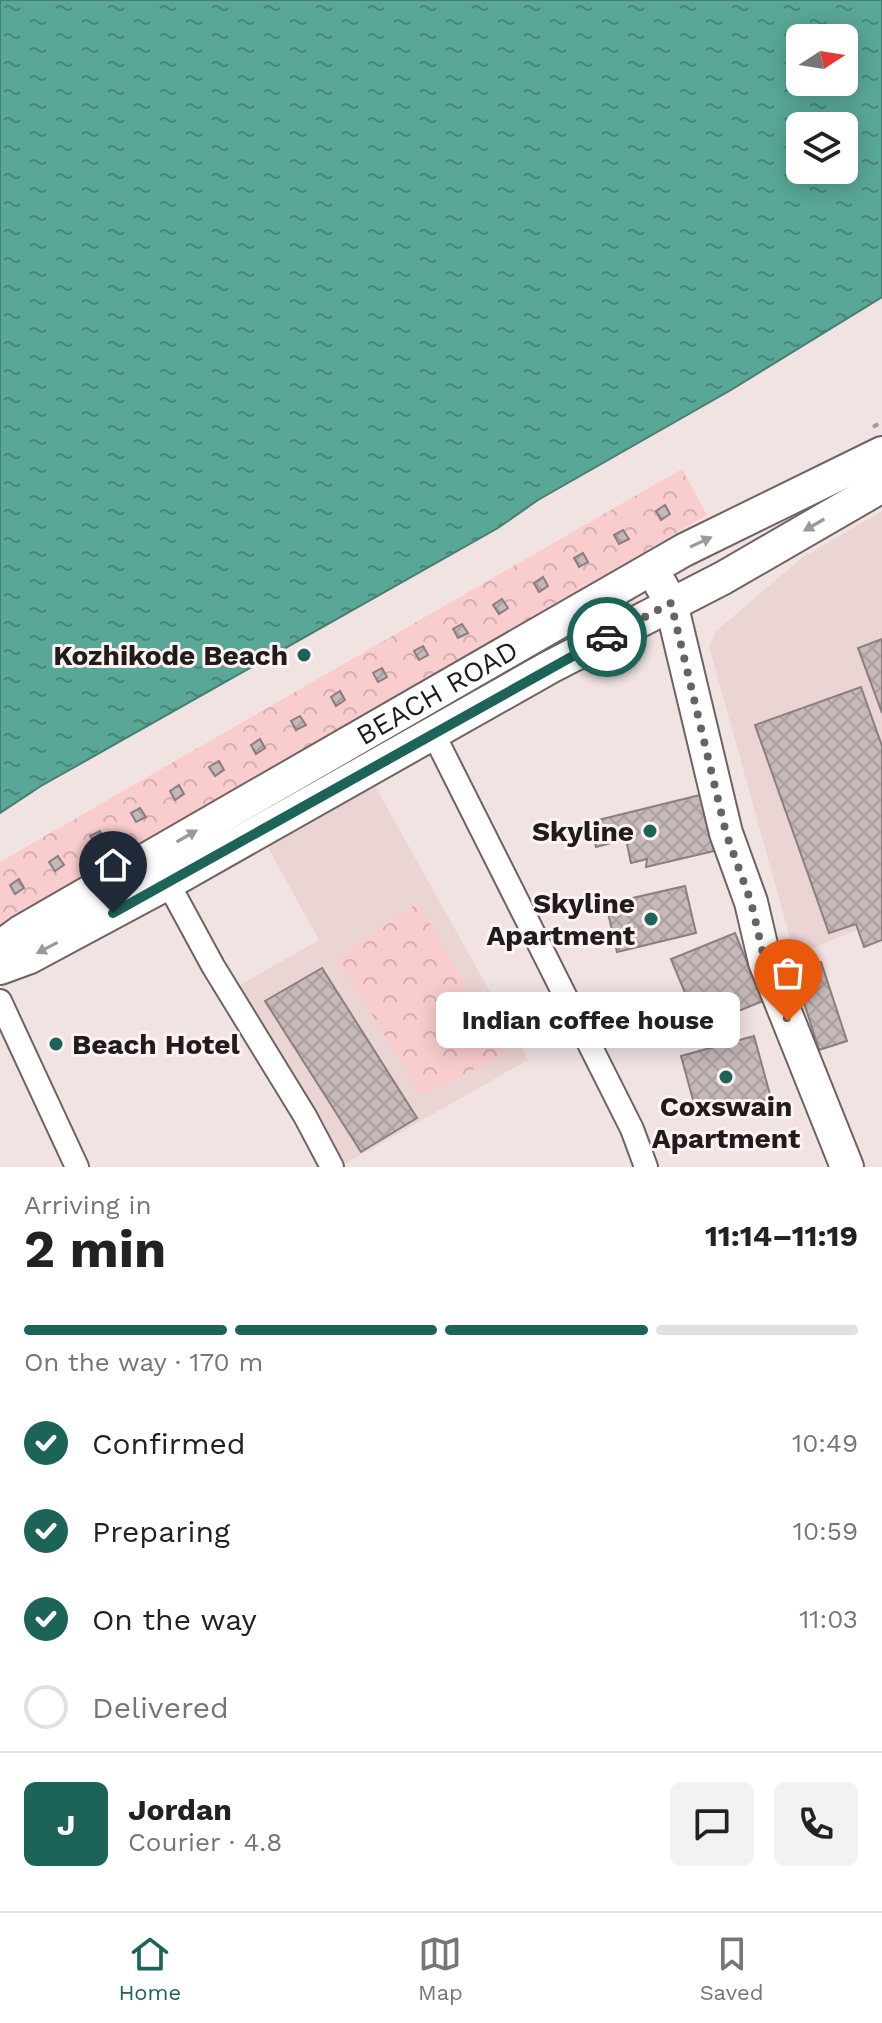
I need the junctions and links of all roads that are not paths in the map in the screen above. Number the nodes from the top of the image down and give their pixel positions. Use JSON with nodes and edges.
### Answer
{"nodes":[{"id":1,"x":882,"y":453,"type":"edge"},
{"id":2,"x":882,"y":486,"type":"edge"},
{"id":3,"x":652,"y":568,"type":"junction"},
{"id":4,"x":671,"y":603,"type":"junction"},
{"id":5,"x":433,"y":733,"type":"junction"},
{"id":6,"x":168,"y":883,"type":"junction"},
{"id":7,"x":0,"y":947,"type":"edge"},
{"id":8,"x":0,"y":968,"type":"edge"},
{"id":9,"x":0,"y":1001,"type":"edge"},
{"id":10,"x":77,"y":1167,"type":"edge"},
{"id":11,"x":332,"y":1167,"type":"edge"},
{"id":12,"x":646,"y":1167,"type":"edge"},
{"id":13,"x":847,"y":1167,"type":"edge"}],
"edges":[{"from":3,"to":1,"type":"main road","name":"BEACH ROAD","one_way":true},
{"from":2,"to":4,"type":"main road","name":"BEACH ROAD","one_way":true},
{"from":3,"to":4,"type":"main road"},
{"from":7,"to":3,"type":"main road","name":"BEACH ROAD","one_way":true},
{"from":4,"to":5,"type":"main road","name":"BEACH ROAD"},
{"from":4,"to":13,"type":"main road"},
{"from":5,"to":6,"type":"main road","name":"BEACH ROAD"},
{"from":5,"to":12,"type":"street"},
{"from":6,"to":8,"type":"main road","name":"BEACH ROAD","one_way":true},
{"from":6,"to":11,"type":"street"},
{"from":9,"to":10,"type":"street"}]}
